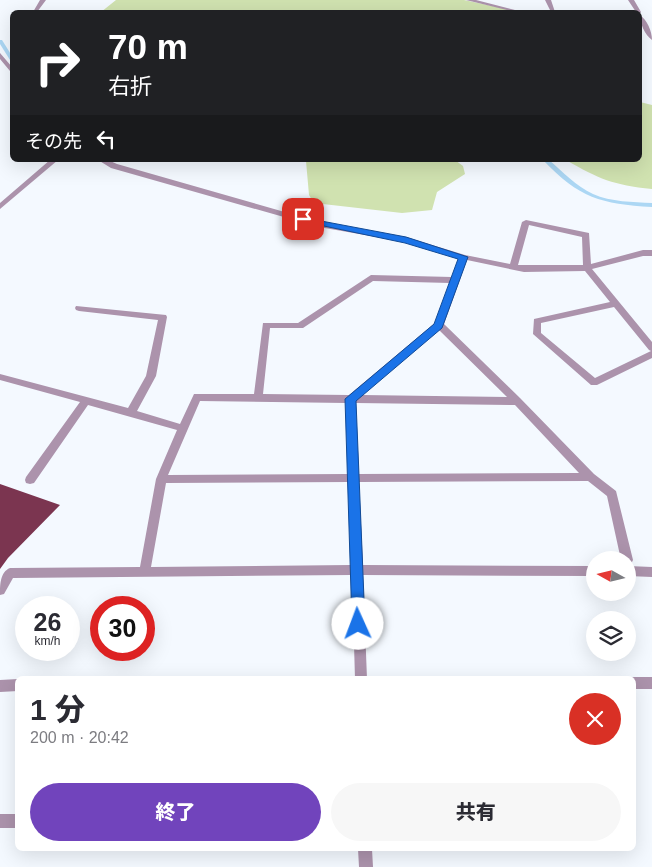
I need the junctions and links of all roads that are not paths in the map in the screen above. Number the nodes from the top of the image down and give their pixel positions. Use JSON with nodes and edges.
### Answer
{"nodes":[{"id":1,"x":469,"y":0,"type":"edge"},
{"id":2,"x":512,"y":10,"type":"edge"},
{"id":3,"x":642,"y":20,"type":"edge"},
{"id":4,"x":650,"y":31,"type":"edge"},
{"id":5,"x":652,"y":38,"type":"edge"},
{"id":6,"x":0,"y":55,"type":"edge"},
{"id":7,"x":10,"y":67,"type":"edge"},
{"id":8,"x":52,"y":162,"type":"edge"},
{"id":9,"x":106,"y":162,"type":"edge"},
{"id":10,"x":0,"y":207,"type":"edge"},
{"id":11,"x":652,"y":253,"type":"edge"},
{"id":12,"x":464,"y":257,"type":"junction"},
{"id":13,"x":513,"y":267,"type":"junction"},
{"id":14,"x":587,"y":268,"type":"junction"},
{"id":15,"x":454,"y":280,"type":"junction"},
{"id":16,"x":616,"y":304,"type":"junction"},
{"id":17,"x":79,"y":308,"type":"dead end"},
{"id":18,"x":439,"y":325,"type":"junction"},
{"id":19,"x":652,"y":348,"type":"edge"},
{"id":20,"x":652,"y":354,"type":"edge"},
{"id":21,"x":0,"y":377,"type":"edge"},
{"id":22,"x":258,"y":399,"type":"junction"},
{"id":23,"x":351,"y":399,"type":"junction"},
{"id":24,"x":517,"y":401,"type":"junction"},
{"id":25,"x":86,"y":402,"type":"junction"},
{"id":26,"x":132,"y":412,"type":"junction"},
{"id":27,"x":182,"y":428,"type":"junction"},
{"id":28,"x":353,"y":477,"type":"junction"},
{"id":29,"x":590,"y":478,"type":"junction"},
{"id":30,"x":162,"y":479,"type":"junction"},
{"id":31,"x":30,"y":480,"type":"dead end"},
{"id":32,"x":624,"y":551,"type":"edge"},
{"id":33,"x":636,"y":569,"type":"edge"},
{"id":34,"x":356,"y":570,"type":"junction"},
{"id":35,"x":145,"y":571,"type":"junction"},
{"id":36,"x":586,"y":571,"type":"edge"},
{"id":37,"x":652,"y":572,"type":"edge"},
{"id":38,"x":0,"y":590,"type":"edge"},
{"id":39,"x":361,"y":676,"type":"edge"},
{"id":40,"x":636,"y":683,"type":"edge"},
{"id":41,"x":652,"y":683,"type":"edge"},
{"id":42,"x":15,"y":685,"type":"edge"},
{"id":43,"x":0,"y":686,"type":"edge"},
{"id":44,"x":0,"y":820,"type":"edge"},
{"id":45,"x":15,"y":821,"type":"edge"},
{"id":46,"x":365,"y":851,"type":"edge"},
{"id":47,"x":366,"y":867,"type":"edge"}],
"edges":[{"from":1,"to":2,"type":"street"},
{"from":3,"to":4,"type":"street"},
{"from":4,"to":5,"type":"street"},
{"from":6,"to":7,"type":"street"},
{"from":8,"to":10,"type":"street"},
{"from":9,"to":12,"type":"street"},
{"from":11,"to":14,"type":"street"},
{"from":12,"to":13,"type":"street"},
{"from":12,"to":15,"type":"street"},
{"from":13,"to":14,"type":"street"},
{"from":13,"to":14,"type":"street"},
{"from":14,"to":16,"type":"street"},
{"from":15,"to":18,"type":"street"},
{"from":15,"to":22,"type":"street"},
{"from":16,"to":19,"type":"street"},
{"from":16,"to":20,"type":"street"},
{"from":17,"to":26,"type":"street"},
{"from":18,"to":23,"type":"street"},
{"from":18,"to":24,"type":"street"},
{"from":21,"to":25,"type":"street"},
{"from":22,"to":23,"type":"street"},
{"from":22,"to":27,"type":"street"},
{"from":23,"to":24,"type":"street"},
{"from":23,"to":28,"type":"street"},
{"from":24,"to":29,"type":"street"},
{"from":25,"to":26,"type":"street"},
{"from":25,"to":31,"type":"street"},
{"from":26,"to":27,"type":"street"},
{"from":27,"to":30,"type":"street"},
{"from":28,"to":29,"type":"street"},
{"from":28,"to":30,"type":"street"},
{"from":28,"to":34,"type":"street"},
{"from":29,"to":32,"type":"street"},
{"from":30,"to":35,"type":"street"},
{"from":33,"to":37,"type":"street"},
{"from":34,"to":35,"type":"street"},
{"from":34,"to":36,"type":"street"},
{"from":34,"to":39,"type":"street"},
{"from":35,"to":38,"type":"street"},
{"from":40,"to":41,"type":"street"},
{"from":42,"to":43,"type":"street"},
{"from":44,"to":45,"type":"street"},
{"from":46,"to":47,"type":"street"}]}
